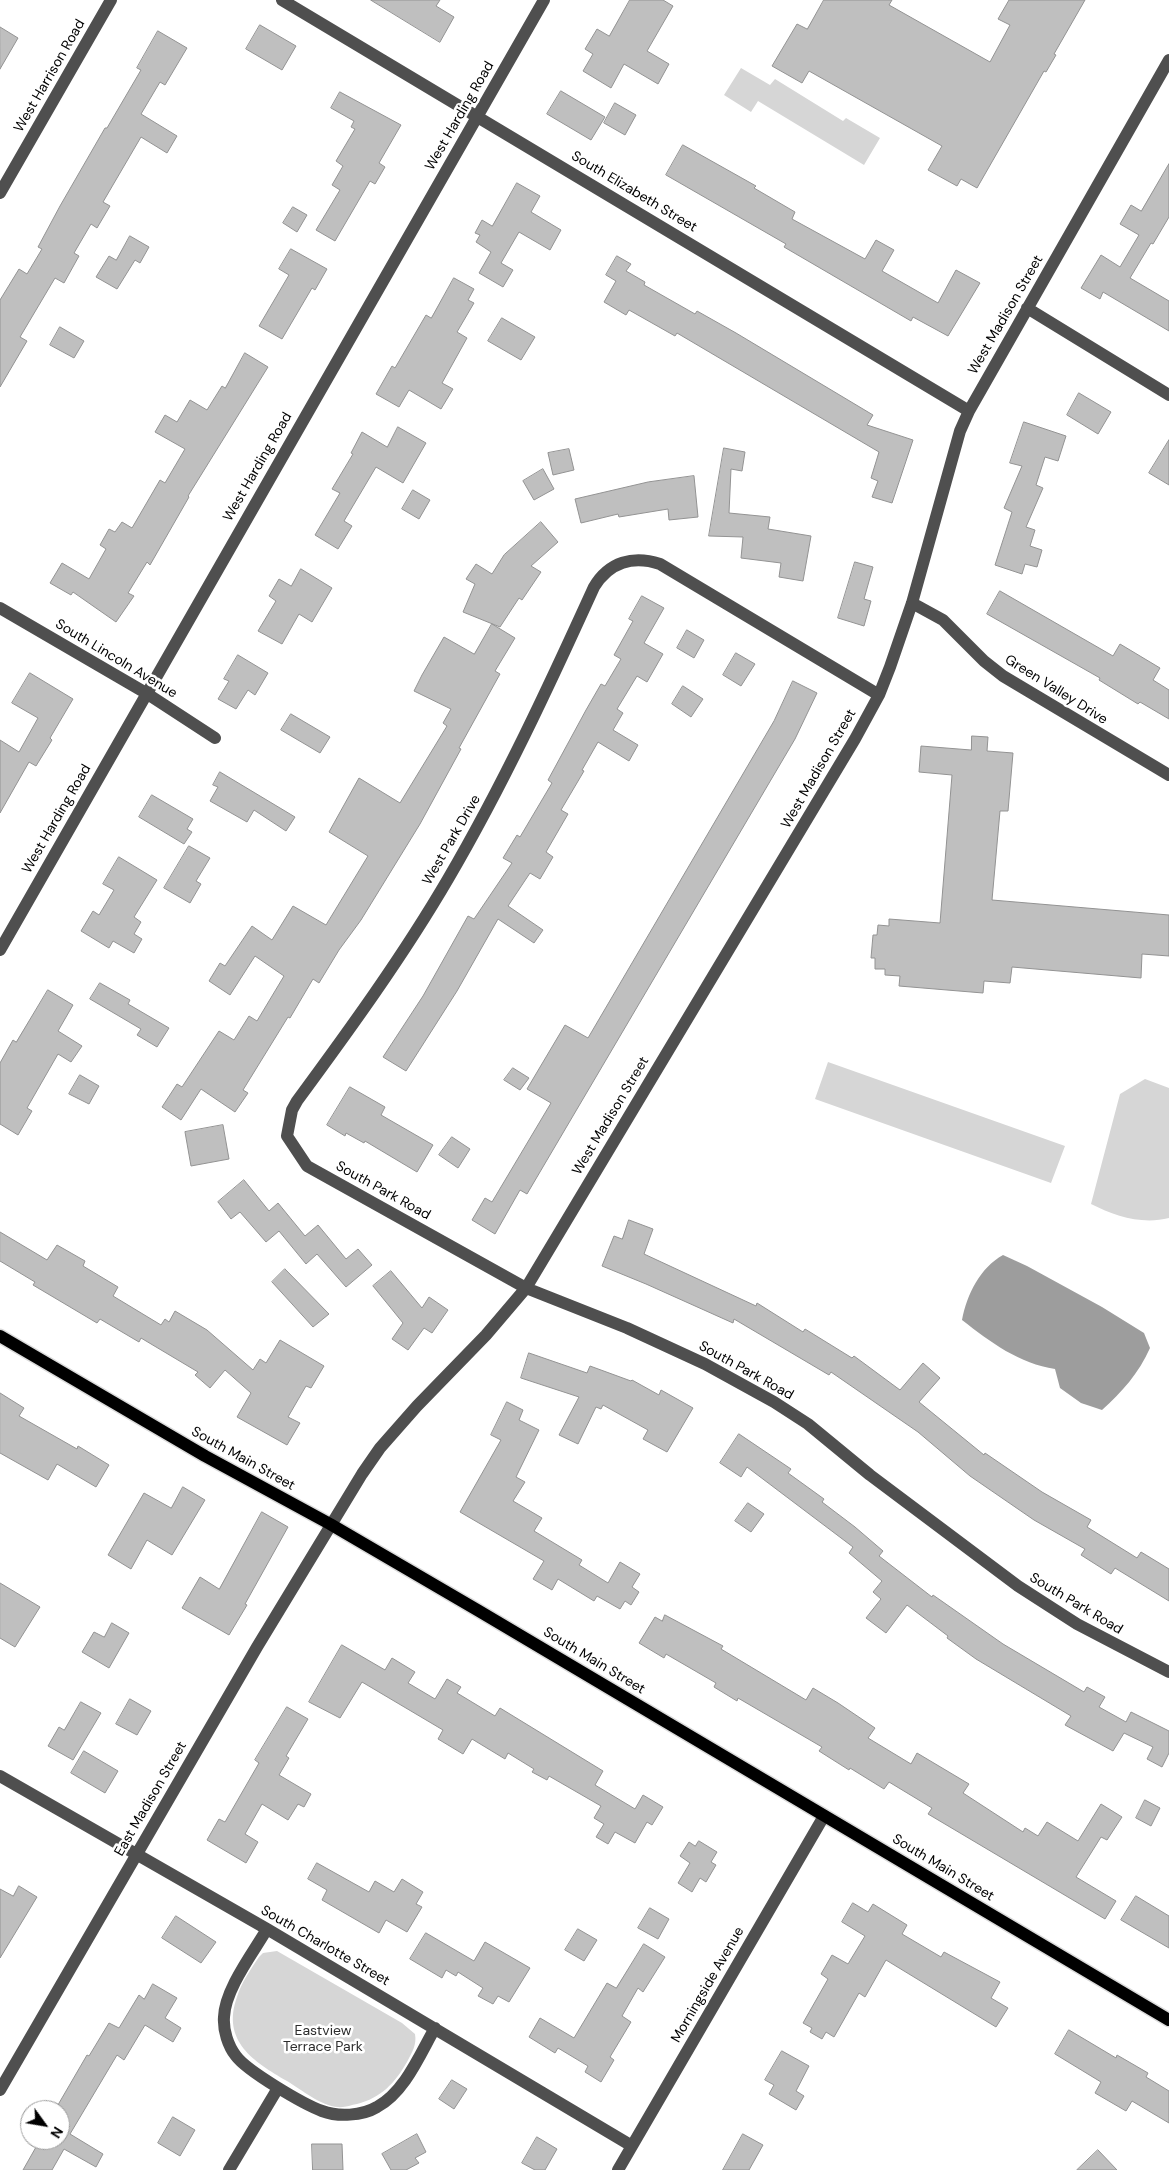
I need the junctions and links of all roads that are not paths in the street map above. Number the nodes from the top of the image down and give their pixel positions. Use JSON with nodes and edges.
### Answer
{"nodes":[{"id":1,"x":110,"y":0,"type":"edge"},
{"id":2,"x":282,"y":0,"type":"edge"},
{"id":3,"x":544,"y":0,"type":"edge"},
{"id":4,"x":1169,"y":60,"type":"edge"},
{"id":5,"x":477,"y":115,"type":"junction"},
{"id":6,"x":0,"y":193,"type":"edge"},
{"id":7,"x":1027,"y":308,"type":"junction"},
{"id":8,"x":1169,"y":395,"type":"edge"},
{"id":9,"x":968,"y":411,"type":"junction"},
{"id":10,"x":912,"y":603,"type":"junction"},
{"id":11,"x":0,"y":608,"type":"edge"},
{"id":12,"x":146,"y":693,"type":"junction"},
{"id":13,"x":879,"y":695,"type":"junction"},
{"id":14,"x":215,"y":738,"type":"dead end"},
{"id":15,"x":1169,"y":776,"type":"edge"},
{"id":16,"x":0,"y":950,"type":"edge"},
{"id":17,"x":287,"y":1136,"type":"joint"},
{"id":18,"x":526,"y":1288,"type":"junction"},
{"id":19,"x":0,"y":1336,"type":"edge"},
{"id":20,"x":330,"y":1524,"type":"junction"},
{"id":21,"x":1169,"y":1672,"type":"edge"},
{"id":22,"x":0,"y":1776,"type":"edge"},
{"id":23,"x":824,"y":1816,"type":"junction"},
{"id":24,"x":136,"y":1854,"type":"junction"},
{"id":25,"x":267,"y":1929,"type":"junction"},
{"id":26,"x":1169,"y":2020,"type":"edge"},
{"id":27,"x":435,"y":2028,"type":"junction"},
{"id":28,"x":278,"y":2088,"type":"junction"},
{"id":29,"x":0,"y":2090,"type":"edge"},
{"id":30,"x":632,"y":2146,"type":"junction"},
{"id":31,"x":229,"y":2170,"type":"edge"},
{"id":32,"x":618,"y":2170,"type":"edge"}],
"edges":[{"from":1,"to":6,"type":"street","name":"West Harrison Road"},
{"from":2,"to":5,"type":"street","name":"South Elizabeth Street"},
{"from":3,"to":5,"type":"street","name":"West Harding Road"},
{"from":4,"to":7,"type":"street","name":"West Madison Street"},
{"from":5,"to":9,"type":"street","name":"South Elizabeth Street"},
{"from":5,"to":12,"type":"street","name":"West Harding Road"},
{"from":7,"to":8,"type":"street"},
{"from":7,"to":9,"type":"street","name":"West Madison Street"},
{"from":9,"to":10,"type":"street","name":"West Madison Street"},
{"from":10,"to":13,"type":"street","name":"West Madison Street"},
{"from":10,"to":15,"type":"street","name":"Green Valley Drive"},
{"from":11,"to":12,"type":"street","name":"South Lincoln Avenue"},
{"from":12,"to":14,"type":"street","name":"South Lincoln Avenue"},
{"from":12,"to":16,"type":"street","name":"West Harding Road"},
{"from":13,"to":17,"type":"street","name":"West Park Drive"},
{"from":13,"to":18,"type":"street","name":"West Madison Street"},
{"from":17,"to":18,"type":"street","name":"South Park Road"},
{"from":18,"to":20,"type":"street","name":"West Madison Street"},
{"from":18,"to":21,"type":"street","name":"South Park Road"},
{"from":19,"to":20,"type":"main road","name":"South Main Street"},
{"from":20,"to":23,"type":"main road","name":"South Main Street"},
{"from":20,"to":24,"type":"street","name":"East Madison Street"},
{"from":22,"to":24,"type":"street","name":"South Charlotte Street"},
{"from":23,"to":26,"type":"main road","name":"South Main Street"},
{"from":23,"to":30,"type":"street","name":"Morningside Avenue"},
{"from":24,"to":25,"type":"street","name":"South Charlotte Street"},
{"from":24,"to":29,"type":"street","name":"East Madison Street"},
{"from":25,"to":27,"type":"street","name":"South Charlotte Street"},
{"from":25,"to":28,"type":"street"},
{"from":27,"to":28,"type":"street"},
{"from":27,"to":30,"type":"street","name":"South Charlotte Street"},
{"from":28,"to":31,"type":"street"},
{"from":30,"to":32,"type":"street","name":"Morningside Avenue"}]}
